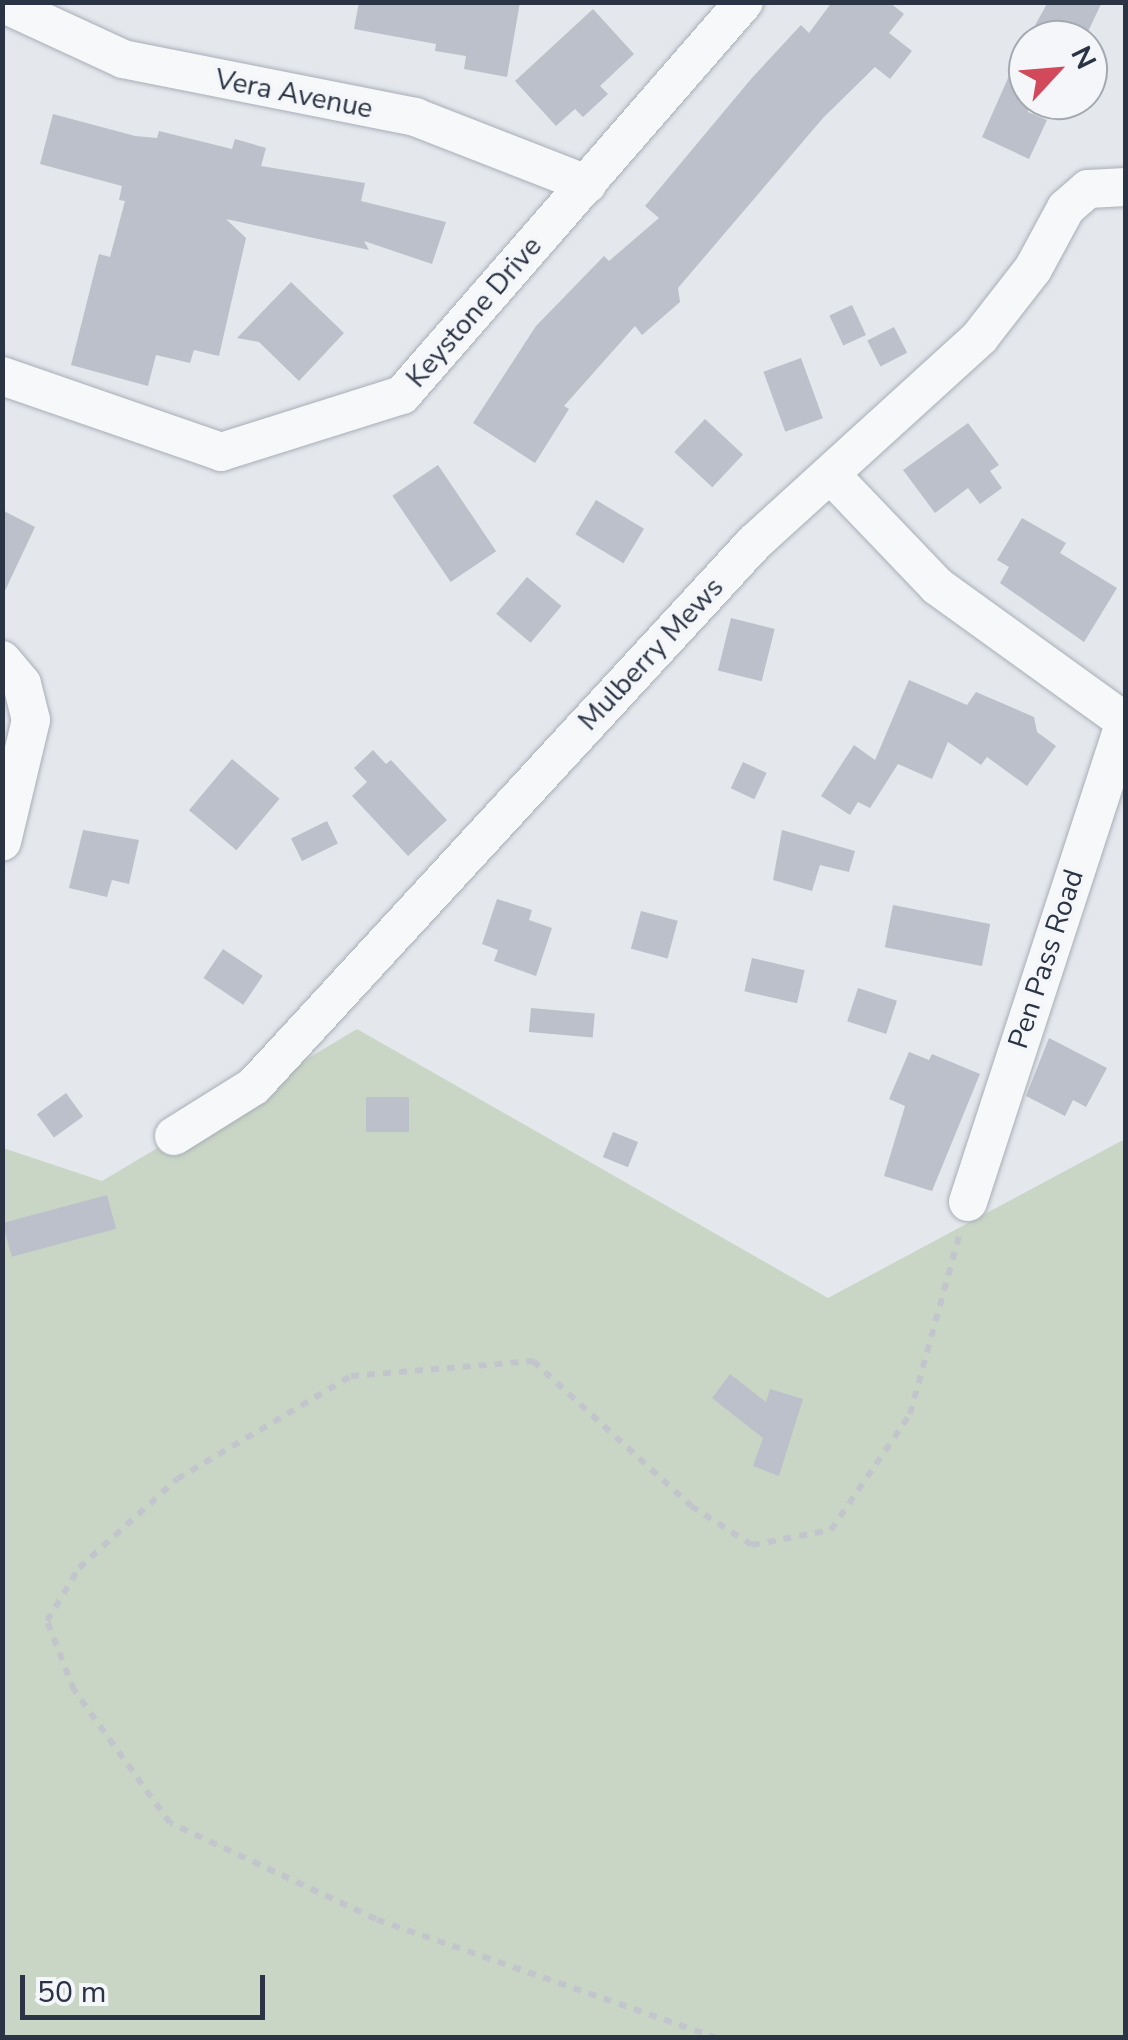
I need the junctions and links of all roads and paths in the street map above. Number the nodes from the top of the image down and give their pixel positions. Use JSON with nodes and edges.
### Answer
{"nodes":[{"id":1,"x":744,"y":2,"type":"edge"},
{"id":2,"x":2,"y":4,"type":"edge"},
{"id":3,"x":587,"y":184,"type":"junction"},
{"id":4,"x":1126,"y":187,"type":"edge"},
{"id":5,"x":2,"y":376,"type":"edge"},
{"id":6,"x":832,"y":477,"type":"junction"},
{"id":7,"x":2,"y":660,"type":"edge"},
{"id":8,"x":1124,"y":719,"type":"edge"},
{"id":9,"x":2,"y":842,"type":"edge"},
{"id":10,"x":174,"y":1136,"type":"dead end"},
{"id":11,"x":968,"y":1202,"type":"joint"},
{"id":12,"x":717,"y":2038,"type":"edge"}],
"edges":[{"from":1,"to":3,"type":"street","name":"Keystone Drive"},
{"from":2,"to":3,"type":"street","name":"Vera Avenue"},
{"from":3,"to":5,"type":"street","name":"Keystone Drive"},
{"from":4,"to":6,"type":"street","name":"Mulberry Mews"},
{"from":6,"to":8,"type":"street"},
{"from":6,"to":10,"type":"street","name":"Mulberry Mews"},
{"from":7,"to":9,"type":"street"},
{"from":8,"to":11,"type":"street","name":"Pen Pass Road"},
{"from":11,"to":12,"type":"path"}]}
